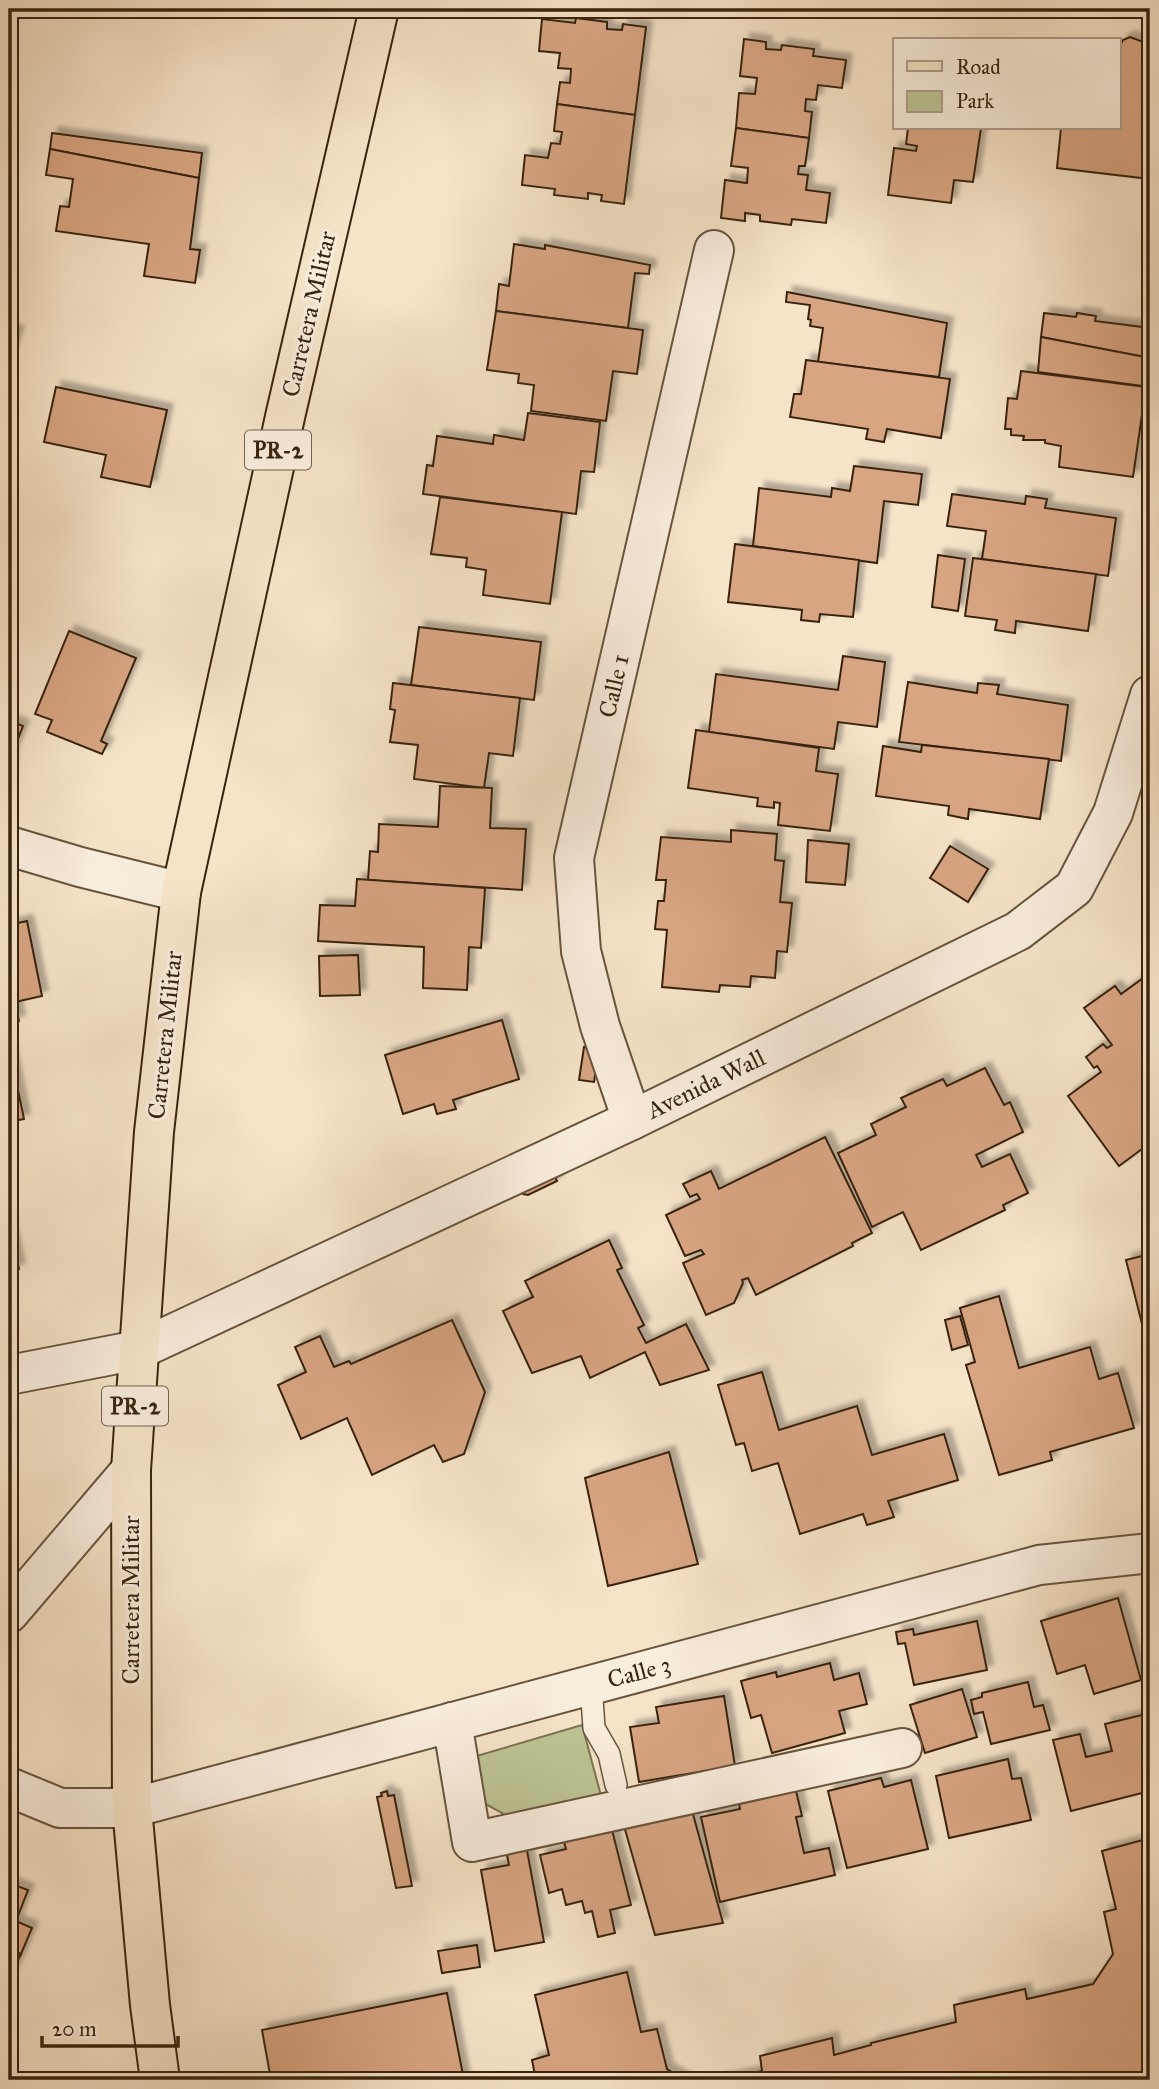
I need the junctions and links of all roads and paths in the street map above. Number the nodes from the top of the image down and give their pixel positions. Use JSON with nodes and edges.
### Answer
{"nodes":[{"id":1,"x":379,"y":9,"type":"edge"},
{"id":2,"x":714,"y":250,"type":"dead end"},
{"id":3,"x":1150,"y":695,"type":"edge"},
{"id":4,"x":9,"y":846,"type":"edge"},
{"id":5,"x":181,"y":891,"type":"junction"},
{"id":6,"x":632,"y":1120,"type":"junction"},
{"id":7,"x":138,"y":1350,"type":"junction"},
{"id":8,"x":9,"y":1375,"type":"edge"},
{"id":9,"x":131,"y":1469,"type":"junction"},
{"id":10,"x":1150,"y":1553,"type":"edge"},
{"id":11,"x":9,"y":1613,"type":"edge"},
{"id":12,"x":592,"y":1684,"type":"junction"},
{"id":13,"x":452,"y":1722,"type":"junction"},
{"id":14,"x":902,"y":1748,"type":"dead end"},
{"id":15,"x":616,"y":1785,"type":"dead end"},
{"id":16,"x":9,"y":1787,"type":"edge"},
{"id":17,"x":132,"y":1808,"type":"junction"},
{"id":18,"x":160,"y":2080,"type":"edge"}],
"edges":[{"from":1,"to":5,"type":"main road","name":"Carretera Militar","number":"PR-2"},
{"from":2,"to":6,"type":"street","name":"Calle 1"},
{"from":3,"to":6,"type":"street","name":"Avenida Wall"},
{"from":4,"to":5,"type":"street"},
{"from":5,"to":7,"type":"main road","name":"Carretera Militar","number":"PR-2"},
{"from":6,"to":7,"type":"street","name":"Avenida Wall"},
{"from":7,"to":8,"type":"street","name":"Avenida Wall"},
{"from":7,"to":9,"type":"main road","name":"Carretera Militar","number":"PR-2"},
{"from":9,"to":11,"type":"street"},
{"from":9,"to":17,"type":"main road","name":"Carretera Militar","number":"PR-2"},
{"from":10,"to":12,"type":"street","name":"Calle 3"},
{"from":12,"to":13,"type":"street","name":"Calle 3"},
{"from":12,"to":15,"type":"lane"},
{"from":13,"to":14,"type":"street"},
{"from":13,"to":17,"type":"street","name":"Calle 3"},
{"from":16,"to":17,"type":"street","name":"Calle 3"},
{"from":17,"to":18,"type":"main road","name":"Carretera Militar","number":"PR-2"}]}
